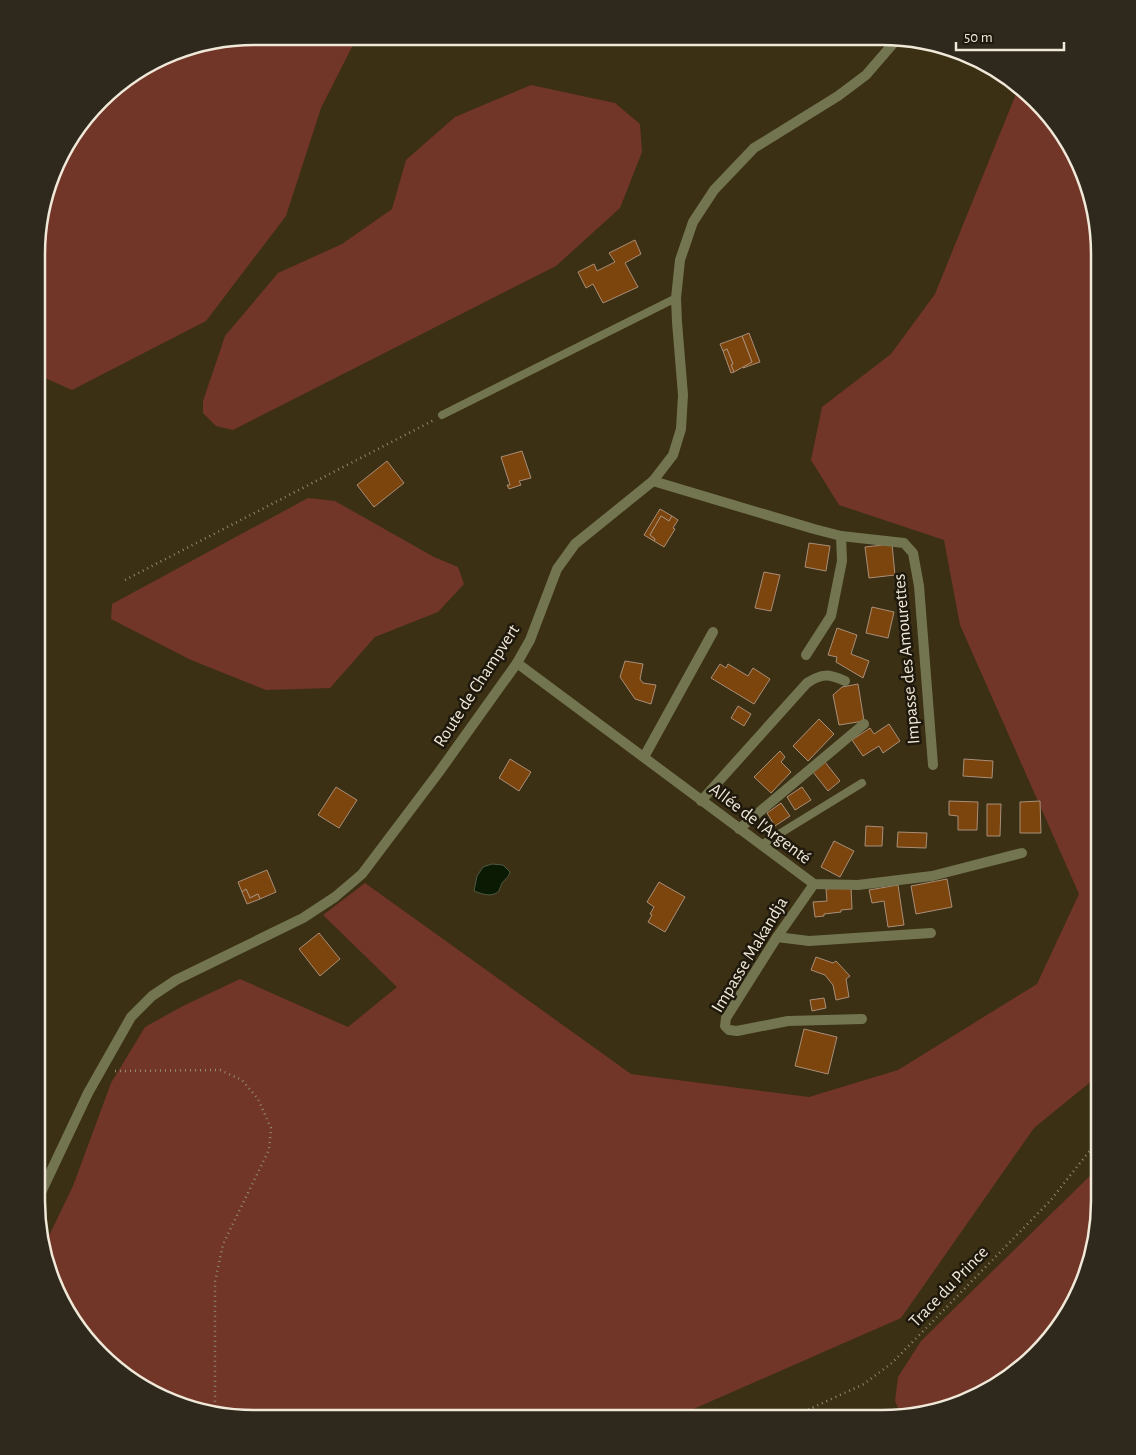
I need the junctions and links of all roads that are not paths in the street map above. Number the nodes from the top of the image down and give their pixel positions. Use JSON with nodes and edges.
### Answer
{"nodes":[{"id":1,"x":892,"y":45,"type":"edge"},
{"id":2,"x":676,"y":298,"type":"junction"},
{"id":3,"x":442,"y":416,"type":"road end"},
{"id":4,"x":653,"y":481,"type":"junction"},
{"id":5,"x":841,"y":536,"type":"junction"},
{"id":6,"x":713,"y":632,"type":"dead end"},
{"id":7,"x":806,"y":655,"type":"dead end"},
{"id":8,"x":516,"y":663,"type":"junction"},
{"id":9,"x":845,"y":682,"type":"dead end"},
{"id":10,"x":864,"y":724,"type":"dead end"},
{"id":11,"x":644,"y":757,"type":"junction"},
{"id":12,"x":933,"y":765,"type":"dead end"},
{"id":13,"x":862,"y":783,"type":"dead end"},
{"id":14,"x":701,"y":800,"type":"junction"},
{"id":15,"x":739,"y":829,"type":"junction"},
{"id":16,"x":761,"y":846,"type":"junction"},
{"id":17,"x":1022,"y":853,"type":"dead end"},
{"id":18,"x":814,"y":884,"type":"junction"},
{"id":19,"x":931,"y":933,"type":"dead end"},
{"id":20,"x":777,"y":937,"type":"junction"},
{"id":21,"x":862,"y":1019,"type":"dead end"},
{"id":22,"x":45,"y":1184,"type":"edge"}],
"edges":[{"from":1,"to":2,"type":"street","name":"Route de Champvert"},
{"from":2,"to":3,"type":"lane"},
{"from":2,"to":4,"type":"street","name":"Route de Champvert"},
{"from":4,"to":5,"type":"street","name":"Impasse des Amourettes"},
{"from":4,"to":8,"type":"street","name":"Route de Champvert"},
{"from":5,"to":7,"type":"street"},
{"from":5,"to":12,"type":"street","name":"Impasse des Amourettes"},
{"from":6,"to":11,"type":"street"},
{"from":8,"to":11,"type":"street","name":"Allée de l'Argenté"},
{"from":8,"to":22,"type":"street","name":"Route de Champvert"},
{"from":9,"to":14,"type":"street"},
{"from":10,"to":15,"type":"street"},
{"from":11,"to":14,"type":"street","name":"Allée de l'Argenté"},
{"from":13,"to":16,"type":"lane"},
{"from":14,"to":15,"type":"street","name":"Allée de l'Argenté"},
{"from":15,"to":16,"type":"street","name":"Allée de l'Argenté"},
{"from":16,"to":18,"type":"street","name":"Allée de l'Argenté"},
{"from":17,"to":18,"type":"street","name":"Allée de l'Argenté"},
{"from":18,"to":20,"type":"street","name":"Impasse Makandja"},
{"from":19,"to":20,"type":"street"},
{"from":20,"to":21,"type":"street","name":"Impasse Makandja"}]}
